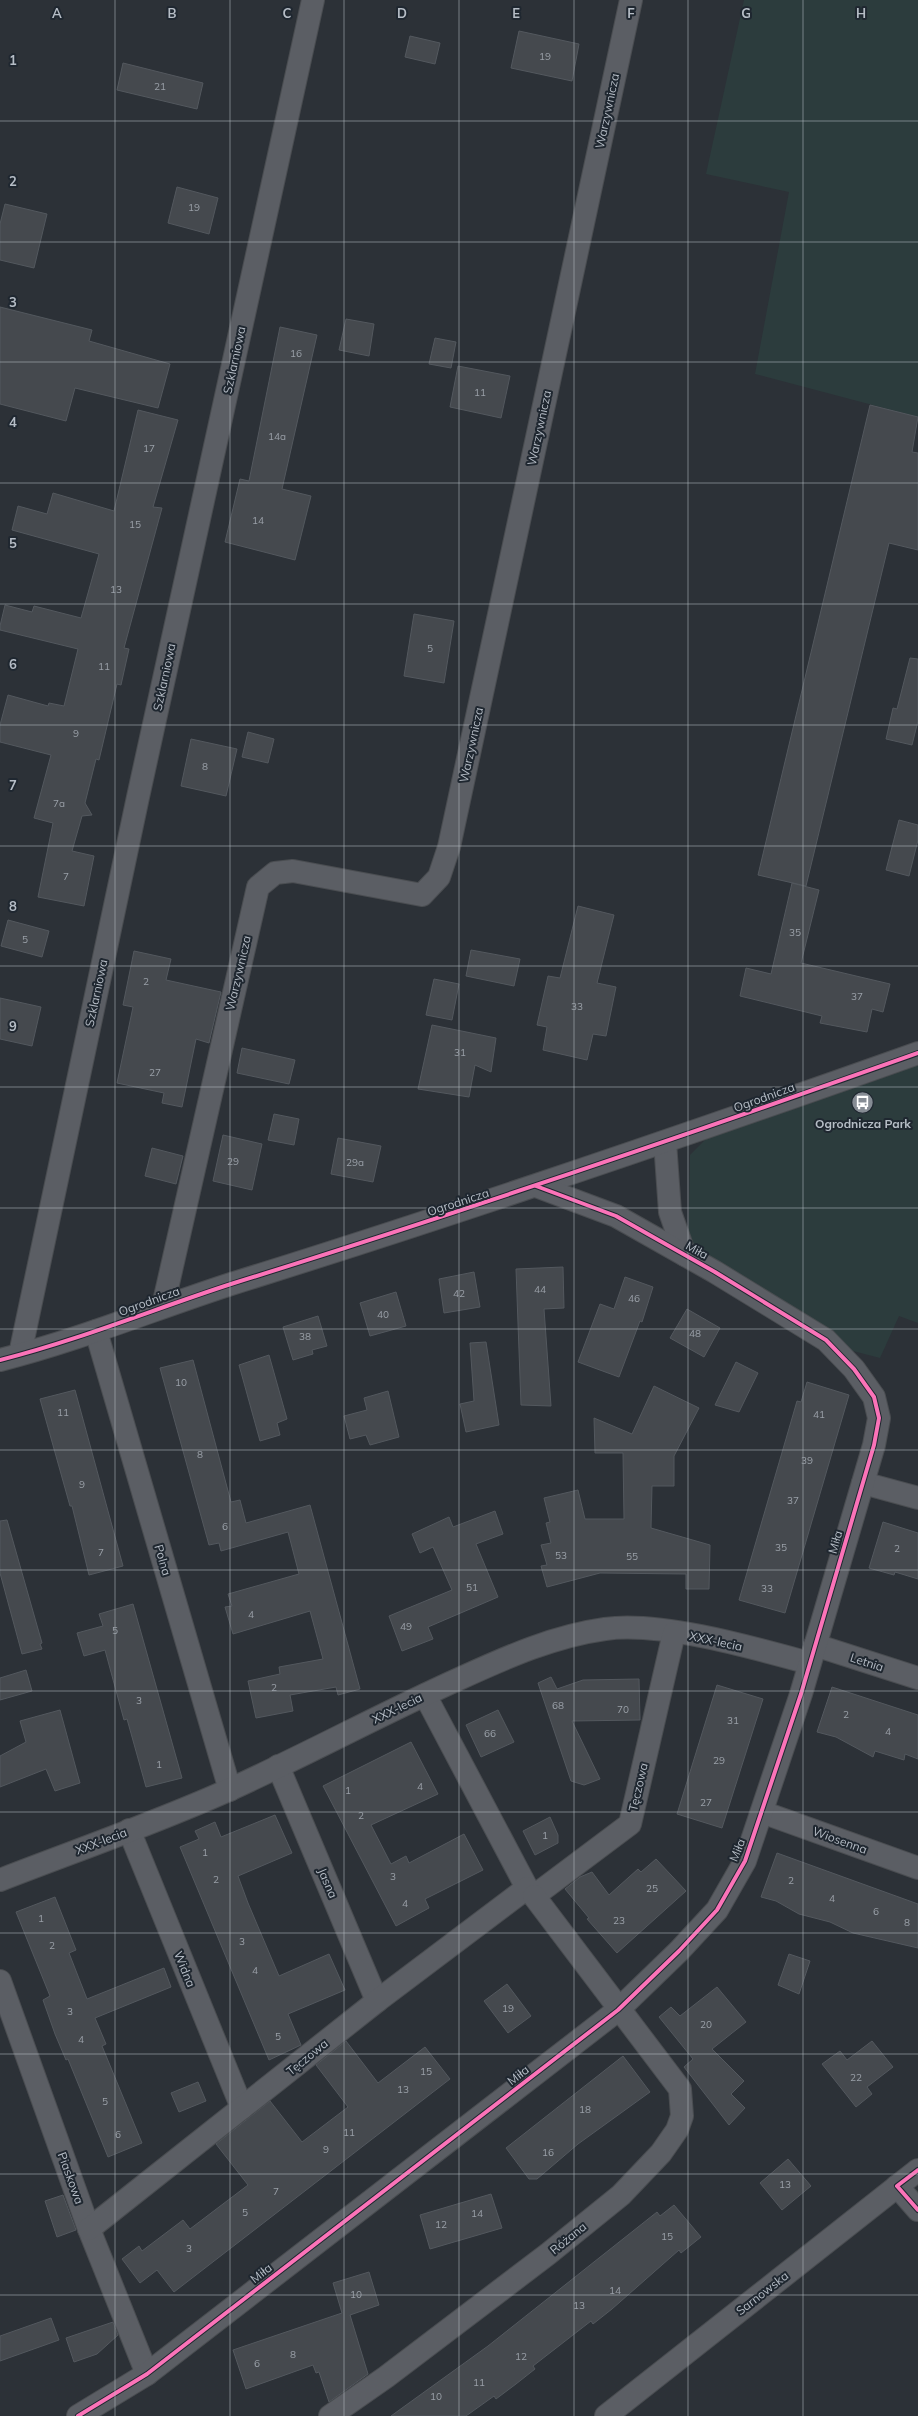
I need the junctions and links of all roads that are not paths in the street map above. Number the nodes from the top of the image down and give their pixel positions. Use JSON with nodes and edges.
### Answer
{"nodes":[{"id":1,"x":314,"y":0,"type":"edge"},
{"id":2,"x":631,"y":0,"type":"edge"},
{"id":3,"x":918,"y":1052,"type":"edge"},
{"id":4,"x":665,"y":1142,"type":"junction"},
{"id":5,"x":536,"y":1186,"type":"junction"},
{"id":6,"x":685,"y":1255,"type":"junction"},
{"id":7,"x":163,"y":1306,"type":"junction"},
{"id":8,"x":96,"y":1331,"type":"junction"},
{"id":9,"x":10,"y":1357,"type":"edge"},
{"id":10,"x":863,"y":1483,"type":"junction"},
{"id":11,"x":918,"y":1498,"type":"edge"},
{"id":12,"x":674,"y":1632,"type":"junction"},
{"id":13,"x":812,"y":1654,"type":"junction"},
{"id":14,"x":918,"y":1678,"type":"edge"},
{"id":15,"x":425,"y":1695,"type":"junction"},
{"id":16,"x":278,"y":1766,"type":"junction"},
{"id":17,"x":230,"y":1790,"type":"junction"},
{"id":18,"x":762,"y":1812,"type":"junction"},
{"id":19,"x":129,"y":1830,"type":"junction"},
{"id":20,"x":918,"y":1868,"type":"edge"},
{"id":21,"x":0,"y":1880,"type":"edge"},
{"id":22,"x":530,"y":1892,"type":"junction"},
{"id":23,"x":0,"y":1981,"type":"edge"},
{"id":24,"x":377,"y":2000,"type":"junction"},
{"id":25,"x":618,"y":2010,"type":"junction"},
{"id":26,"x":242,"y":2108,"type":"junction"},
{"id":27,"x":918,"y":2170,"type":"edge"},
{"id":28,"x":897,"y":2186,"type":"junction"},
{"id":29,"x":918,"y":2210,"type":"edge"},
{"id":30,"x":89,"y":2229,"type":"junction"},
{"id":31,"x":147,"y":2374,"type":"junction"},
{"id":32,"x":78,"y":2416,"type":"edge"},
{"id":33,"x":330,"y":2416,"type":"edge"},
{"id":34,"x":606,"y":2416,"type":"edge"}],
"edges":[{"from":1,"to":9,"type":"street","name":"Szklarniowa"},
{"from":2,"to":7,"type":"street","name":"Warzywnicza"},
{"from":3,"to":4,"type":"street","name":"Ogrodnicza"},
{"from":4,"to":5,"type":"street","name":"Ogrodnicza"},
{"from":4,"to":6,"type":"street"},
{"from":5,"to":6,"type":"street","name":"Miła"},
{"from":5,"to":7,"type":"street","name":"Ogrodnicza"},
{"from":6,"to":10,"type":"street","name":"Miła"},
{"from":7,"to":8,"type":"street","name":"Ogrodnicza"},
{"from":8,"to":9,"type":"street","name":"Ogrodnicza"},
{"from":8,"to":17,"type":"street","name":"Polna"},
{"from":10,"to":11,"type":"street"},
{"from":10,"to":13,"type":"street","name":"Miła"},
{"from":12,"to":13,"type":"street","name":"XXX-lecia"},
{"from":12,"to":15,"type":"street","name":"XXX-lecia"},
{"from":12,"to":22,"type":"street","name":"Tęczowa"},
{"from":13,"to":14,"type":"street","name":"Letnia"},
{"from":13,"to":18,"type":"street","name":"Miła"},
{"from":15,"to":16,"type":"street","name":"XXX-lecia"},
{"from":15,"to":22,"type":"street"},
{"from":16,"to":17,"type":"street","name":"XXX-lecia"},
{"from":16,"to":24,"type":"street","name":"Jasna"},
{"from":17,"to":19,"type":"street","name":"XXX-lecia"},
{"from":18,"to":20,"type":"street","name":"Wiosenna"},
{"from":18,"to":25,"type":"street","name":"Miła"},
{"from":19,"to":21,"type":"street","name":"XXX-lecia"},
{"from":19,"to":26,"type":"street","name":"Widna"},
{"from":22,"to":24,"type":"street","name":"Tęczowa"},
{"from":22,"to":25,"type":"street"},
{"from":23,"to":30,"type":"street","name":"Piaskowa"},
{"from":24,"to":26,"type":"street","name":"Tęczowa"},
{"from":25,"to":31,"type":"street","name":"Miła"},
{"from":25,"to":33,"type":"street","name":"Różana"},
{"from":26,"to":30,"type":"street","name":"Tęczowa"},
{"from":27,"to":28,"type":"street","name":"Sarnowska"},
{"from":28,"to":29,"type":"street"},
{"from":28,"to":34,"type":"street","name":"Sarnowska"},
{"from":30,"to":31,"type":"street","name":"Piaskowa"},
{"from":31,"to":32,"type":"street","name":"Miła"}]}
